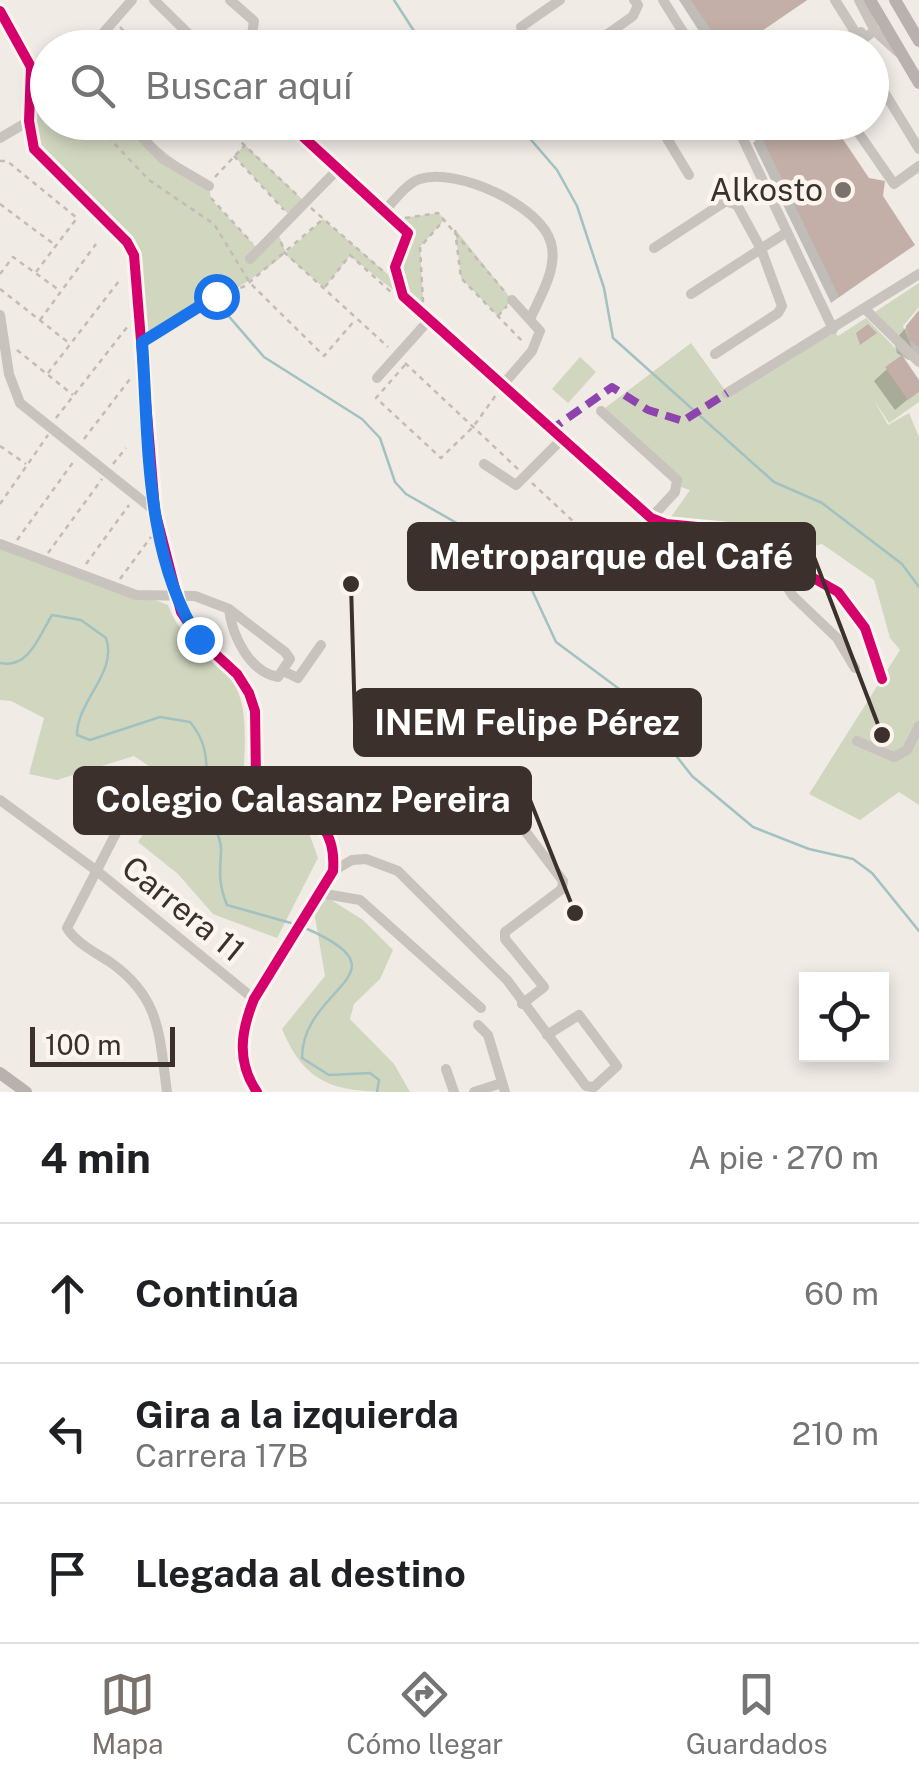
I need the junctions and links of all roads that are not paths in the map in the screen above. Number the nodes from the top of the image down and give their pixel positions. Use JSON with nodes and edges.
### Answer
{"nodes":[{"id":1,"x":132,"y":0,"type":"edge"},
{"id":2,"x":154,"y":0,"type":"edge"},
{"id":3,"x":560,"y":0,"type":"edge"},
{"id":4,"x":634,"y":0,"type":"edge"},
{"id":5,"x":663,"y":0,"type":"edge"},
{"id":6,"x":835,"y":0,"type":"edge"},
{"id":7,"x":859,"y":0,"type":"edge"},
{"id":8,"x":870,"y":0,"type":"edge"},
{"id":9,"x":896,"y":0,"type":"edge"},
{"id":10,"x":234,"y":1,"type":"edge"},
{"id":11,"x":0,"y":11,"type":"edge"},
{"id":12,"x":521,"y":27,"type":"dead end"},
{"id":13,"x":872,"y":28,"type":"junction"},
{"id":14,"x":105,"y":30,"type":"edge"},
{"id":15,"x":185,"y":30,"type":"edge"},
{"id":16,"x":253,"y":30,"type":"edge"},
{"id":17,"x":613,"y":30,"type":"edge"},
{"id":18,"x":682,"y":30,"type":"edge"},
{"id":19,"x":848,"y":30,"type":"edge"},
{"id":20,"x":870,"y":30,"type":"edge"},
{"id":21,"x":874,"y":30,"type":"edge"},
{"id":22,"x":888,"y":30,"type":"edge"},
{"id":23,"x":889,"y":32,"type":"edge"},
{"id":24,"x":919,"y":41,"type":"edge"},
{"id":25,"x":889,"y":43,"type":"edge"},
{"id":26,"x":903,"y":55,"type":"junction"},
{"id":27,"x":30,"y":62,"type":"edge"},
{"id":28,"x":919,"y":83,"type":"edge"},
{"id":29,"x":889,"y":100,"type":"edge"},
{"id":30,"x":30,"y":103,"type":"edge"},
{"id":31,"x":29,"y":121,"type":"junction"},
{"id":32,"x":30,"y":127,"type":"edge"},
{"id":33,"x":4,"y":136,"type":"edge"},
{"id":34,"x":32,"y":140,"type":"edge"},
{"id":35,"x":144,"y":140,"type":"edge"},
{"id":36,"x":307,"y":140,"type":"edge"},
{"id":37,"x":668,"y":140,"type":"edge"},
{"id":38,"x":744,"y":140,"type":"edge"},
{"id":39,"x":863,"y":140,"type":"edge"},
{"id":40,"x":34,"y":149,"type":"junction"},
{"id":41,"x":919,"y":149,"type":"edge"},
{"id":42,"x":919,"y":166,"type":"edge"},
{"id":43,"x":339,"y":168,"type":"junction"},
{"id":44,"x":688,"y":175,"type":"dead end"},
{"id":45,"x":208,"y":183,"type":"road end"},
{"id":46,"x":386,"y":210,"type":"junction"},
{"id":47,"x":787,"y":232,"type":"junction"},
{"id":48,"x":654,"y":248,"type":"dead end"},
{"id":49,"x":761,"y":249,"type":"junction"},
{"id":50,"x":250,"y":259,"type":"dead end"},
{"id":51,"x":919,"y":274,"type":"edge"},
{"id":52,"x":690,"y":294,"type":"dead end"},
{"id":53,"x":512,"y":300,"type":"road end"},
{"id":54,"x":865,"y":309,"type":"junction"},
{"id":55,"x":0,"y":315,"type":"edge"},
{"id":56,"x":531,"y":316,"type":"junction"},
{"id":57,"x":426,"y":317,"type":"junction"},
{"id":58,"x":833,"y":330,"type":"junction"},
{"id":59,"x":714,"y":354,"type":"dead end"},
{"id":60,"x":919,"y":362,"type":"edge"},
{"id":61,"x":377,"y":378,"type":"dead end"},
{"id":62,"x":501,"y":387,"type":"junction"},
{"id":63,"x":727,"y":393,"type":"dead end"},
{"id":64,"x":600,"y":411,"type":"dead end"},
{"id":65,"x":560,"y":441,"type":"junction"},
{"id":66,"x":484,"y":464,"type":"dead end"},
{"id":67,"x":155,"y":511,"type":"junction"},
{"id":68,"x":651,"y":518,"type":"junction"},
{"id":69,"x":666,"y":524,"type":"junction"},
{"id":70,"x":760,"y":544,"type":"junction"},
{"id":71,"x":5,"y":547,"type":"edge"},
{"id":72,"x":619,"y":576,"type":"road end"},
{"id":73,"x":174,"y":593,"type":"junction"},
{"id":74,"x":229,"y":609,"type":"junction"},
{"id":75,"x":321,"y":646,"type":"dead end"},
{"id":76,"x":855,"y":668,"type":"dead end"},
{"id":77,"x":286,"y":672,"type":"junction"},
{"id":78,"x":882,"y":679,"type":"dead end"},
{"id":79,"x":919,"y":726,"type":"edge"},
{"id":80,"x":857,"y":741,"type":"dead end"},
{"id":81,"x":0,"y":800,"type":"edge"},
{"id":82,"x":132,"y":802,"type":"dead end"},
{"id":83,"x":516,"y":819,"type":"dead end"},
{"id":84,"x":332,"y":871,"type":"junction"},
{"id":85,"x":98,"y":872,"type":"junction"},
{"id":86,"x":320,"y":893,"type":"junction"},
{"id":87,"x":254,"y":999,"type":"junction"},
{"id":88,"x":522,"y":1004,"type":"junction"},
{"id":89,"x":481,"y":1008,"type":"dead end"},
{"id":90,"x":478,"y":1025,"type":"dead end"},
{"id":91,"x":547,"y":1036,"type":"junction"},
{"id":92,"x":446,"y":1069,"type":"dead end"},
{"id":93,"x":0,"y":1077,"type":"edge"},
{"id":94,"x":503,"y":1088,"type":"edge"},
{"id":95,"x":17,"y":1092,"type":"edge"},
{"id":96,"x":26,"y":1092,"type":"edge"},
{"id":97,"x":167,"y":1092,"type":"edge"},
{"id":98,"x":257,"y":1092,"type":"edge"},
{"id":99,"x":454,"y":1092,"type":"edge"},
{"id":100,"x":474,"y":1092,"type":"edge"}],
"edges":[{"from":1,"to":14,"type":"street"},
{"from":2,"to":15,"type":"street"},
{"from":3,"to":12,"type":"street"},
{"from":4,"to":17,"type":"street"},
{"from":5,"to":18,"type":"street"},
{"from":6,"to":19,"type":"street"},
{"from":7,"to":13,"type":"street"},
{"from":8,"to":22,"type":"main road"},
{"from":9,"to":24,"type":"main road"},
{"from":10,"to":16,"type":"street"},
{"from":11,"to":27,"type":"street"},
{"from":13,"to":20,"type":"street"},
{"from":13,"to":21,"type":"street"},
{"from":23,"to":26,"type":"main road"},
{"from":25,"to":26,"type":"street"},
{"from":26,"to":28,"type":"main road"},
{"from":29,"to":41,"type":"street"},
{"from":30,"to":31,"type":"street"},
{"from":31,"to":32,"type":"street"},
{"from":31,"to":33,"type":"street"},
{"from":33,"to":40,"type":"street"},
{"from":34,"to":40,"type":"street"},
{"from":35,"to":45,"type":"street"},
{"from":36,"to":43,"type":"street"},
{"from":37,"to":44,"type":"street"},
{"from":38,"to":47,"type":"street"},
{"from":39,"to":42,"type":"street"},
{"from":40,"to":67,"type":"street"},
{"from":43,"to":46,"type":"street"},
{"from":43,"to":50,"type":"street"},
{"from":46,"to":56,"type":"street"},
{"from":46,"to":57,"type":"street"},
{"from":47,"to":49,"type":"street"},
{"from":47,"to":58,"type":"street"},
{"from":48,"to":49,"type":"street"},
{"from":49,"to":52,"type":"street"},
{"from":49,"to":59,"type":"street"},
{"from":51,"to":54,"type":"street"},
{"from":53,"to":56,"type":"street"},
{"from":54,"to":58,"type":"street"},
{"from":54,"to":60,"type":"street"},
{"from":55,"to":67,"type":"street"},
{"from":56,"to":62,"type":"street"},
{"from":57,"to":61,"type":"street"},
{"from":57,"to":62,"type":"street"},
{"from":58,"to":63,"type":"street"},
{"from":62,"to":65,"type":"street"},
{"from":64,"to":68,"type":"street"},
{"from":65,"to":66,"type":"street"},
{"from":65,"to":68,"type":"street"},
{"from":67,"to":73,"type":"street"},
{"from":68,"to":69,"type":"street"},
{"from":69,"to":70,"type":"street"},
{"from":69,"to":72,"type":"street"},
{"from":70,"to":76,"type":"street"},
{"from":70,"to":78,"type":"street"},
{"from":71,"to":73,"type":"street"},
{"from":73,"to":74,"type":"street"},
{"from":73,"to":84,"type":"street"},
{"from":74,"to":77,"type":"street"},
{"from":74,"to":77,"type":"street"},
{"from":75,"to":77,"type":"street"},
{"from":79,"to":80,"type":"street"},
{"from":81,"to":85,"type":"street","name":"Carrera 11"},
{"from":82,"to":85,"type":"street"},
{"from":83,"to":88,"type":"street"},
{"from":84,"to":86,"type":"street"},
{"from":84,"to":88,"type":"street"},
{"from":85,"to":87,"type":"street","name":"Carrera 11"},
{"from":85,"to":97,"type":"street"},
{"from":86,"to":87,"type":"street"},
{"from":86,"to":89,"type":"street"},
{"from":87,"to":98,"type":"street","name":"Carrera 11"},
{"from":88,"to":91,"type":"street"},
{"from":90,"to":94,"type":"street"},
{"from":91,"to":91,"type":"street"},
{"from":92,"to":99,"type":"street"},
{"from":93,"to":95,"type":"street"},
{"from":93,"to":96,"type":"main road"},
{"from":94,"to":100,"type":"street"}]}
